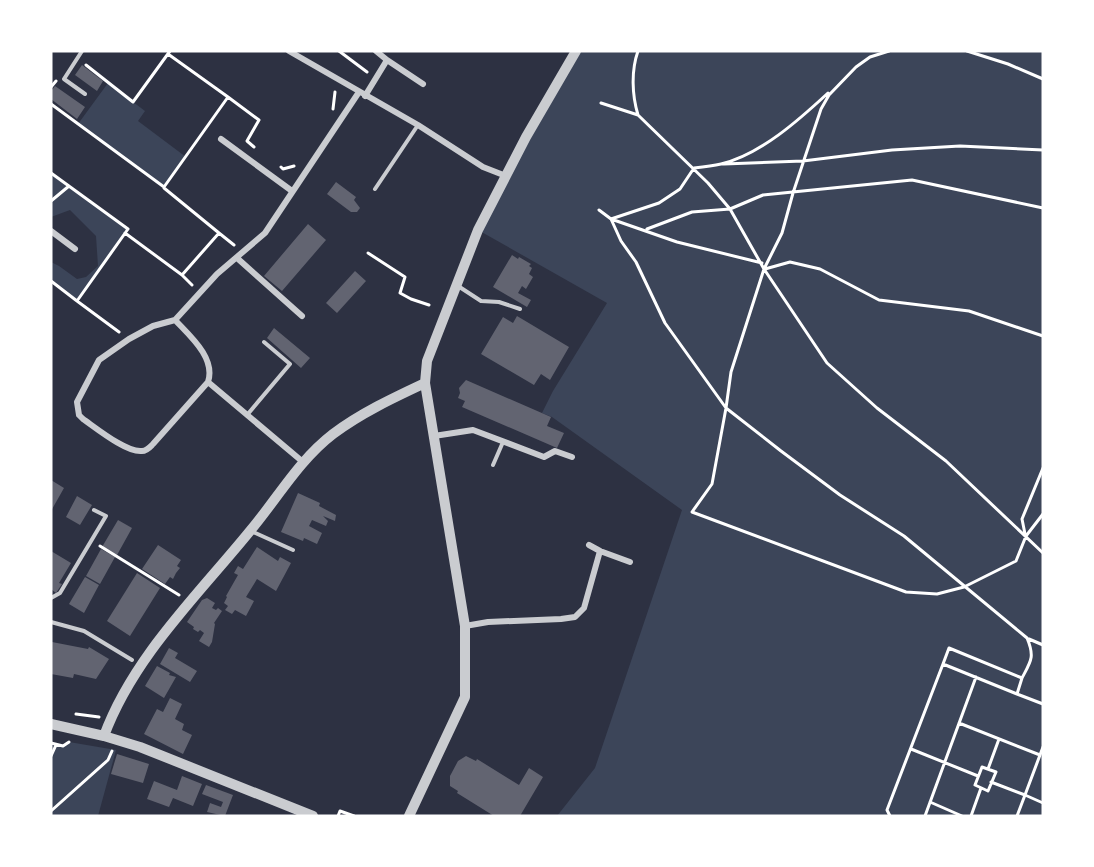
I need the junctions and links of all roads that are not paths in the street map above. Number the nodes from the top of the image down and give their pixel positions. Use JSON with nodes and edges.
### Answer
{"nodes":[{"id":1,"x":82,"y":51,"type":"edge"},
{"id":2,"x":289,"y":51,"type":"edge"},
{"id":3,"x":376,"y":51,"type":"edge"},
{"id":4,"x":576,"y":51,"type":"edge"},
{"id":5,"x":387,"y":60,"type":"junction"},
{"id":6,"x":423,"y":84,"type":"dead end"},
{"id":7,"x":84,"y":94,"type":"dead end"},
{"id":8,"x":362,"y":94,"type":"junction"},
{"id":9,"x":418,"y":125,"type":"junction"},
{"id":10,"x":221,"y":139,"type":"dead end"},
{"id":11,"x":506,"y":176,"type":"junction"},
{"id":12,"x":375,"y":189,"type":"dead end"},
{"id":13,"x":292,"y":191,"type":"junction"},
{"id":14,"x":51,"y":230,"type":"edge"},
{"id":15,"x":75,"y":249,"type":"dead end"},
{"id":16,"x":237,"y":258,"type":"junction"},
{"id":17,"x":456,"y":284,"type":"junction"},
{"id":18,"x":520,"y":309,"type":"dead end"},
{"id":19,"x":302,"y":316,"type":"dead end"},
{"id":20,"x":175,"y":320,"type":"junction"},
{"id":21,"x":264,"y":342,"type":"dead end"},
{"id":22,"x":208,"y":382,"type":"junction"},
{"id":23,"x":425,"y":383,"type":"junction"},
{"id":24,"x":247,"y":415,"type":"junction"},
{"id":25,"x":434,"y":436,"type":"junction"},
{"id":26,"x":503,"y":441,"type":"junction"},
{"id":27,"x":572,"y":457,"type":"dead end"},
{"id":28,"x":303,"y":462,"type":"junction"},
{"id":29,"x":493,"y":465,"type":"dead end"},
{"id":30,"x":94,"y":510,"type":"dead end"},
{"id":31,"x":251,"y":531,"type":"junction"},
{"id":32,"x":589,"y":545,"type":"dead end"},
{"id":33,"x":293,"y":550,"type":"dead end"},
{"id":34,"x":600,"y":550,"type":"junction"},
{"id":35,"x":630,"y":562,"type":"dead end"},
{"id":36,"x":51,"y":598,"type":"edge"},
{"id":37,"x":51,"y":622,"type":"edge"},
{"id":38,"x":465,"y":626,"type":"junction"},
{"id":39,"x":132,"y":660,"type":"dead end"},
{"id":40,"x":51,"y":724,"type":"edge"},
{"id":41,"x":104,"y":736,"type":"junction"},
{"id":42,"x":313,"y":816,"type":"edge"},
{"id":43,"x":409,"y":816,"type":"edge"}],
"edges":[{"from":1,"to":7,"type":"lane"},
{"from":2,"to":8,"type":"street"},
{"from":3,"to":5,"type":"street"},
{"from":4,"to":11,"type":"street"},
{"from":5,"to":6,"type":"street"},
{"from":5,"to":8,"type":"street"},
{"from":8,"to":9,"type":"street"},
{"from":8,"to":13,"type":"street"},
{"from":9,"to":11,"type":"street"},
{"from":9,"to":12,"type":"lane"},
{"from":10,"to":13,"type":"street"},
{"from":11,"to":17,"type":"street"},
{"from":13,"to":16,"type":"street"},
{"from":14,"to":15,"type":"street"},
{"from":16,"to":19,"type":"street"},
{"from":16,"to":20,"type":"street"},
{"from":17,"to":18,"type":"lane"},
{"from":17,"to":23,"type":"street"},
{"from":20,"to":22,"type":"street"},
{"from":20,"to":22,"type":"street"},
{"from":21,"to":24,"type":"lane"},
{"from":22,"to":24,"type":"street"},
{"from":23,"to":25,"type":"street"},
{"from":23,"to":28,"type":"street"},
{"from":24,"to":28,"type":"street"},
{"from":25,"to":26,"type":"street"},
{"from":25,"to":38,"type":"street"},
{"from":26,"to":27,"type":"street"},
{"from":26,"to":29,"type":"lane"},
{"from":28,"to":31,"type":"street"},
{"from":30,"to":36,"type":"lane"},
{"from":31,"to":33,"type":"lane"},
{"from":31,"to":41,"type":"street"},
{"from":32,"to":34,"type":"street"},
{"from":34,"to":35,"type":"street"},
{"from":34,"to":38,"type":"street"},
{"from":37,"to":39,"type":"lane"},
{"from":38,"to":43,"type":"street"},
{"from":40,"to":41,"type":"street"},
{"from":41,"to":42,"type":"street"}]}
